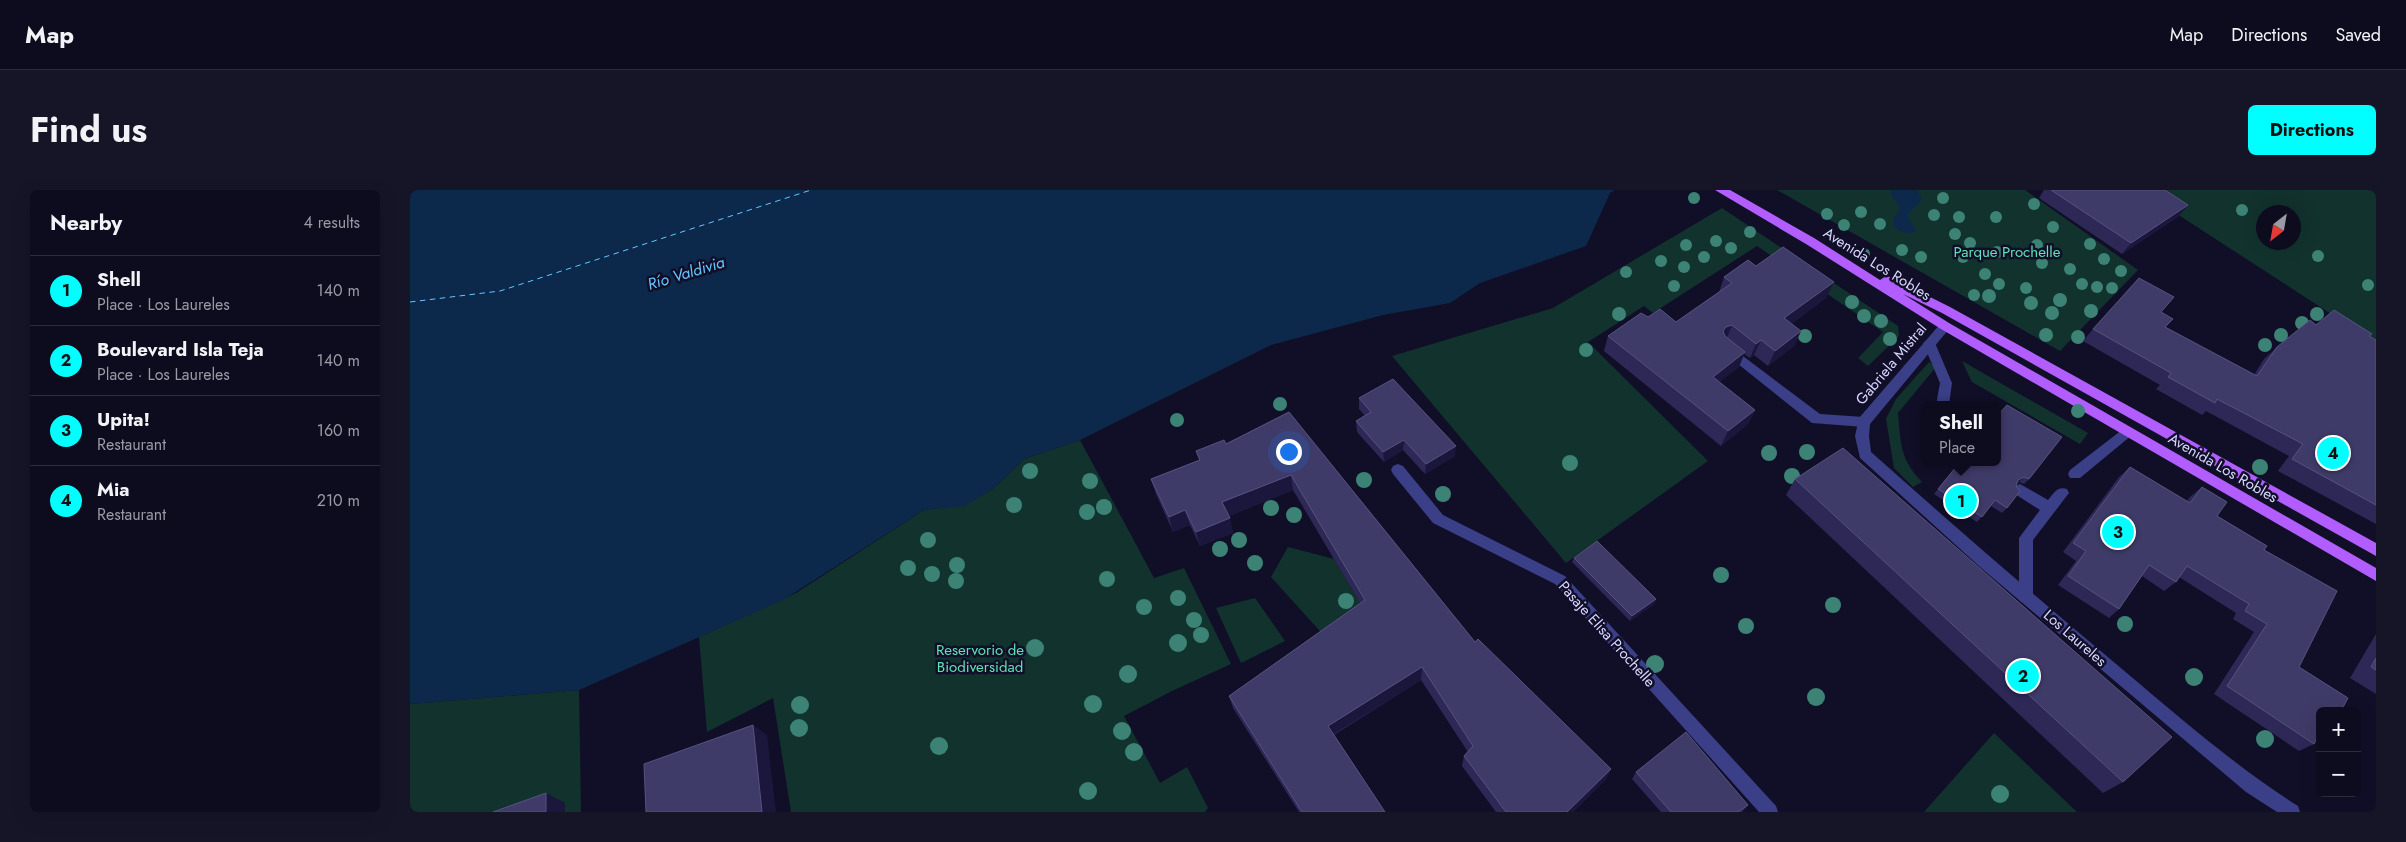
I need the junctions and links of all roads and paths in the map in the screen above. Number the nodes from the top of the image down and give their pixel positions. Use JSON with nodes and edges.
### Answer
{"nodes":[{"id":1,"x":1721,"y":190,"type":"edge"},
{"id":2,"x":1810,"y":241,"type":"junction"},
{"id":3,"x":1945,"y":326,"type":"junction"},
{"id":4,"x":1929,"y":343,"type":"junction"},
{"id":5,"x":1725,"y":347,"type":"edge"},
{"id":6,"x":1943,"y":401,"type":"edge"},
{"id":7,"x":1864,"y":422,"type":"junction"},
{"id":8,"x":2127,"y":431,"type":"junction"},
{"id":9,"x":1866,"y":454,"type":"joint"},
{"id":10,"x":1398,"y":470,"type":"dead end"},
{"id":11,"x":2075,"y":474,"type":"dead end"},
{"id":12,"x":2020,"y":490,"type":"edge"},
{"id":13,"x":2062,"y":493,"type":"dead end"},
{"id":14,"x":2049,"y":508,"type":"junction"},
{"id":15,"x":2376,"y":550,"type":"edge"},
{"id":16,"x":2376,"y":575,"type":"edge"},
{"id":17,"x":2026,"y":597,"type":"junction"},
{"id":18,"x":1770,"y":812,"type":"edge"},
{"id":19,"x":2292,"y":812,"type":"edge"}],
"edges":[{"from":1,"to":2,"type":"main road"},
{"from":2,"to":3,"type":"main road","name":"Avenida Los Robles"},
{"from":2,"to":15,"type":"main road","name":"Avenida Los Robles"},
{"from":3,"to":4,"type":"street","name":"Gabriela Mistral"},
{"from":3,"to":8,"type":"main road","name":"Avenida Los Robles"},
{"from":4,"to":6,"type":"street"},
{"from":4,"to":7,"type":"street","name":"Gabriela Mistral"},
{"from":5,"to":7,"type":"street"},
{"from":7,"to":9,"type":"street","name":"Gabriela Mistral"},
{"from":8,"to":11,"type":"street"},
{"from":8,"to":16,"type":"main road","name":"Avenida Los Robles"},
{"from":9,"to":17,"type":"street","name":"Los Laureles"},
{"from":10,"to":18,"type":"street","name":"Pasaje Elisa Prochelle"},
{"from":12,"to":14,"type":"street"},
{"from":13,"to":14,"type":"street"},
{"from":14,"to":17,"type":"street"},
{"from":17,"to":19,"type":"street","name":"Los Laureles"}]}
